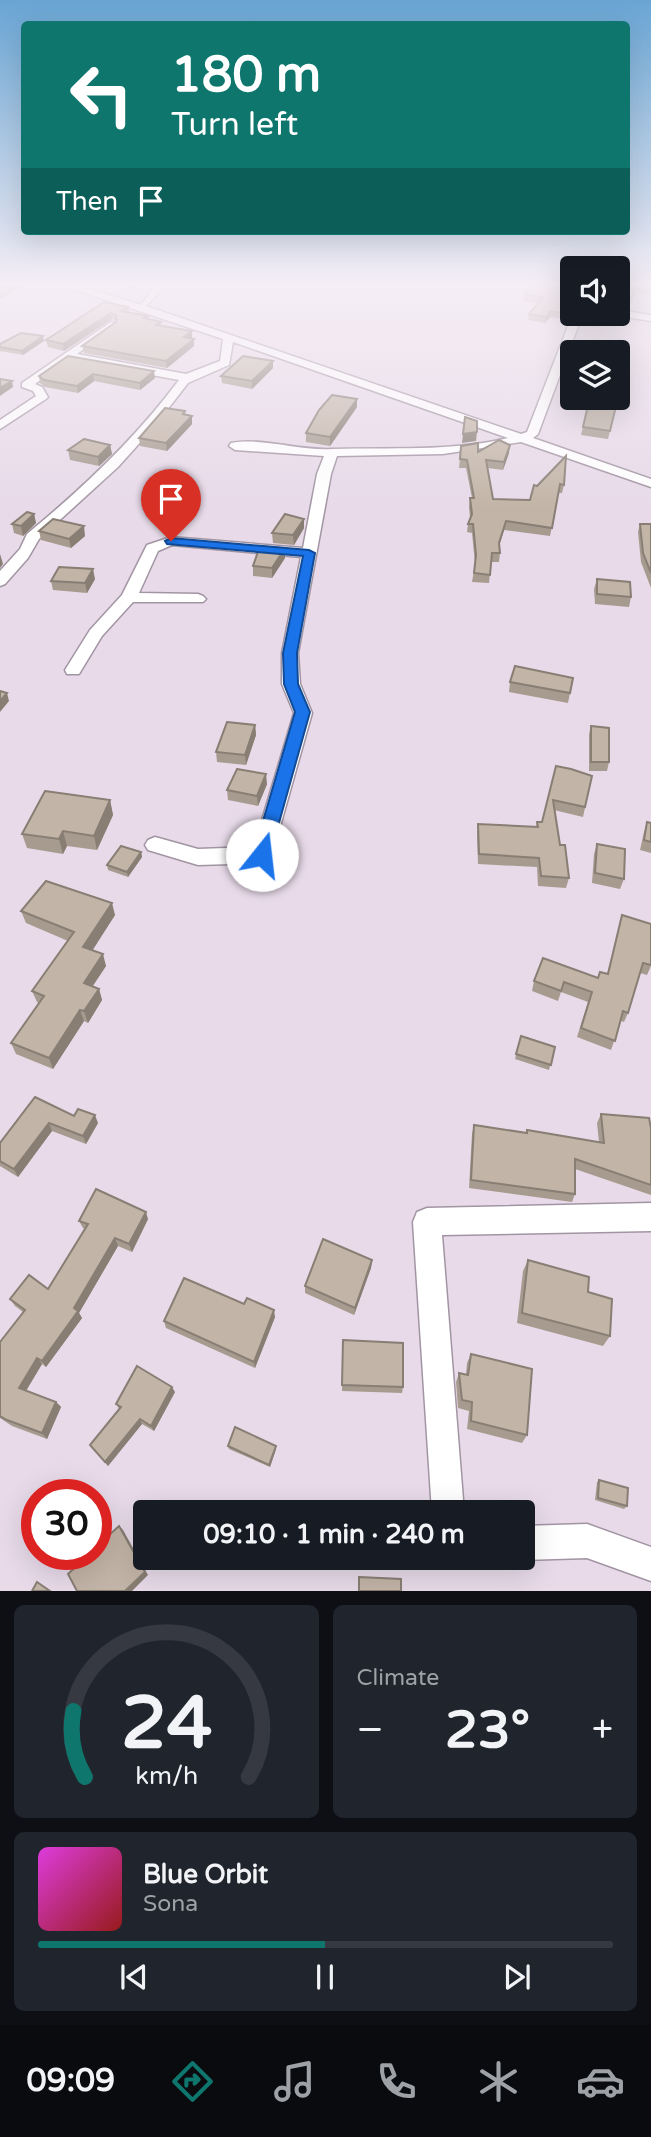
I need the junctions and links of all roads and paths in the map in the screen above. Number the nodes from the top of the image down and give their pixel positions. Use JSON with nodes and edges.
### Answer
{"nodes":[{"id":1,"x":61,"y":360,"type":"edge"},
{"id":2,"x":96,"y":360,"type":"edge"},
{"id":3,"x":225,"y":360,"type":"edge"},
{"id":4,"x":295,"y":360,"type":"edge"},
{"id":5,"x":306,"y":360,"type":"edge"},
{"id":6,"x":559,"y":360,"type":"edge"},
{"id":7,"x":187,"y":378,"type":"junction"},
{"id":8,"x":0,"y":425,"type":"edge"},
{"id":9,"x":528,"y":437,"type":"junction"},
{"id":10,"x":235,"y":446,"type":"dead end"},
{"id":11,"x":332,"y":453,"type":"junction"},
{"id":12,"x":651,"y":474,"type":"edge"},
{"id":13,"x":651,"y":483,"type":"edge"},
{"id":14,"x":309,"y":553,"type":"junction"},
{"id":15,"x":0,"y":581,"type":"edge"},
{"id":16,"x":130,"y":597,"type":"junction"},
{"id":17,"x":198,"y":599,"type":"dead end"},
{"id":18,"x":73,"y":670,"type":"dead end"},
{"id":19,"x":155,"y":845,"type":"dead end"},
{"id":20,"x":651,"y":1217,"type":"edge"},
{"id":21,"x":447,"y":1500,"type":"edge"},
{"id":22,"x":535,"y":1543,"type":"edge"},
{"id":23,"x":651,"y":1564,"type":"edge"}],
"edges":[{"from":1,"to":8,"type":"street"},
{"from":2,"to":7,"type":"street"},
{"from":3,"to":7,"type":"street"},
{"from":4,"to":9,"type":"street"},
{"from":5,"to":9,"type":"street"},
{"from":6,"to":9,"type":"street"},
{"from":7,"to":15,"type":"street"},
{"from":9,"to":11,"type":"street"},
{"from":9,"to":12,"type":"street"},
{"from":9,"to":13,"type":"street"},
{"from":10,"to":11,"type":"street"},
{"from":11,"to":14,"type":"street"},
{"from":14,"to":16,"type":"street"},
{"from":14,"to":19,"type":"street"},
{"from":16,"to":17,"type":"street"},
{"from":16,"to":18,"type":"street"},
{"from":20,"to":21,"type":"street"},
{"from":22,"to":23,"type":"street"}]}
